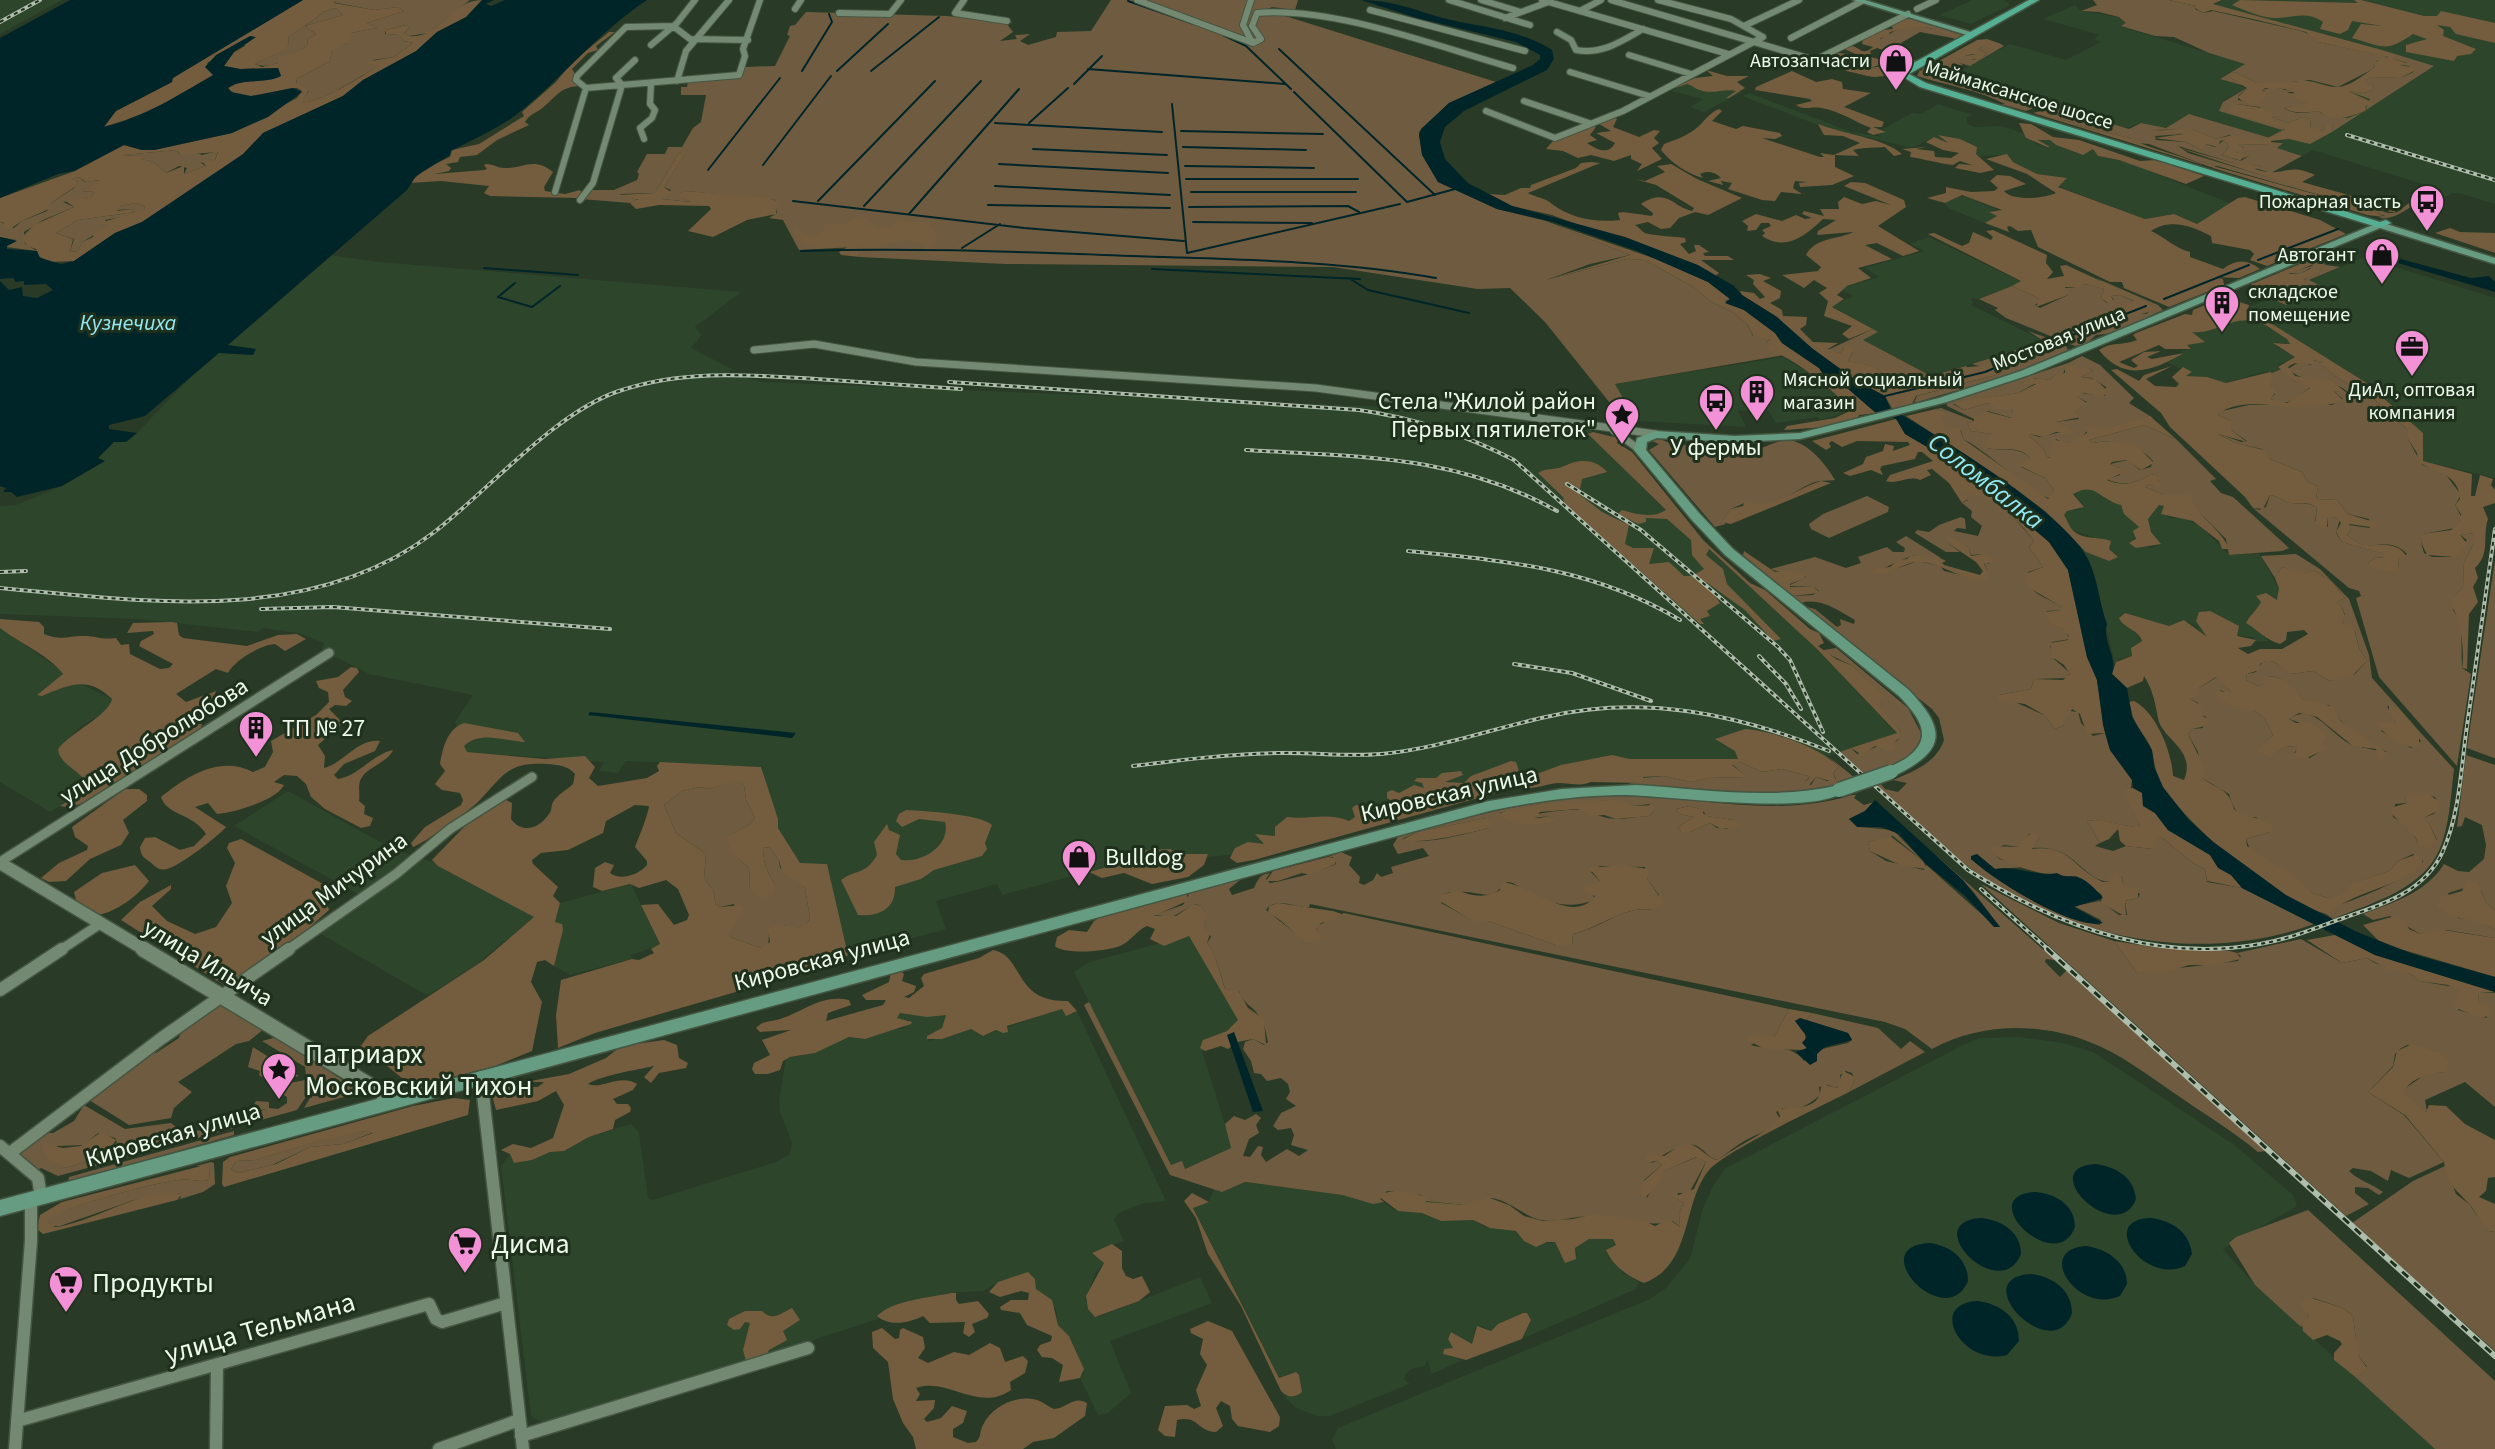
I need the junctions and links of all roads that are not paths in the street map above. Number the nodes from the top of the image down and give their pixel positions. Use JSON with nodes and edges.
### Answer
{"nodes":[{"id":1,"x":695,"y":0,"type":"edge"},
{"id":2,"x":729,"y":0,"type":"edge"},
{"id":3,"x":760,"y":0,"type":"edge"},
{"id":4,"x":801,"y":0,"type":"edge"},
{"id":5,"x":901,"y":0,"type":"edge"},
{"id":6,"x":964,"y":0,"type":"edge"},
{"id":7,"x":1137,"y":0,"type":"edge"},
{"id":8,"x":1251,"y":0,"type":"edge"},
{"id":9,"x":1449,"y":0,"type":"edge"},
{"id":10,"x":1481,"y":0,"type":"edge"},
{"id":11,"x":1601,"y":0,"type":"edge"},
{"id":12,"x":1611,"y":0,"type":"edge"},
{"id":13,"x":1658,"y":0,"type":"edge"},
{"id":14,"x":1799,"y":0,"type":"edge"},
{"id":15,"x":1936,"y":0,"type":"edge"},
{"id":16,"x":2035,"y":0,"type":"edge"},
{"id":17,"x":1549,"y":1,"type":"edge"},
{"id":18,"x":1860,"y":1,"type":"edge"},
{"id":19,"x":795,"y":9,"type":"dead end"},
{"id":20,"x":1917,"y":9,"type":"dead end"},
{"id":21,"x":1370,"y":10,"type":"dead end"},
{"id":22,"x":1580,"y":11,"type":"junction"},
{"id":23,"x":1521,"y":12,"type":"junction"},
{"id":24,"x":839,"y":13,"type":"dead end"},
{"id":25,"x":1908,"y":14,"type":"junction"},
{"id":26,"x":1505,"y":18,"type":"junction"},
{"id":27,"x":1007,"y":21,"type":"dead end"},
{"id":28,"x":1530,"y":25,"type":"dead end"},
{"id":29,"x":1746,"y":25,"type":"junction"},
{"id":30,"x":673,"y":26,"type":"junction"},
{"id":31,"x":1643,"y":29,"type":"junction"},
{"id":32,"x":1557,"y":32,"type":"dead end"},
{"id":33,"x":1973,"y":34,"type":"junction"},
{"id":34,"x":1469,"y":37,"type":"junction"},
{"id":35,"x":1791,"y":38,"type":"dead end"},
{"id":36,"x":698,"y":40,"type":"junction"},
{"id":37,"x":748,"y":40,"type":"junction"},
{"id":38,"x":1752,"y":41,"type":"junction"},
{"id":39,"x":1253,"y":43,"type":"junction"},
{"id":40,"x":651,"y":45,"type":"dead end"},
{"id":41,"x":1445,"y":49,"type":"junction"},
{"id":42,"x":1525,"y":51,"type":"dead end"},
{"id":43,"x":1728,"y":54,"type":"junction"},
{"id":44,"x":1629,"y":55,"type":"dead end"},
{"id":45,"x":635,"y":60,"type":"dead end"},
{"id":46,"x":1513,"y":68,"type":"dead end"},
{"id":47,"x":1570,"y":72,"type":"dead end"},
{"id":48,"x":1691,"y":74,"type":"junction"},
{"id":49,"x":677,"y":81,"type":"junction"},
{"id":50,"x":651,"y":84,"type":"junction"},
{"id":51,"x":622,"y":85,"type":"junction"},
{"id":52,"x":586,"y":88,"type":"junction"},
{"id":53,"x":1649,"y":96,"type":"junction"},
{"id":54,"x":1524,"y":101,"type":"dead end"},
{"id":55,"x":1486,"y":111,"type":"dead end"},
{"id":56,"x":1589,"y":123,"type":"junction"},
{"id":57,"x":644,"y":139,"type":"dead end"},
{"id":58,"x":555,"y":192,"type":"dead end"},
{"id":59,"x":580,"y":200,"type":"dead end"},
{"id":60,"x":2383,"y":224,"type":"junction"},
{"id":61,"x":2495,"y":258,"type":"edge"},
{"id":62,"x":754,"y":350,"type":"dead end"},
{"id":63,"x":1611,"y":429,"type":"junction"},
{"id":64,"x":1656,"y":434,"type":"junction"},
{"id":65,"x":1640,"y":446,"type":"junction"},
{"id":66,"x":329,"y":653,"type":"dead end"},
{"id":67,"x":532,"y":777,"type":"dead end"},
{"id":68,"x":0,"y":863,"type":"edge"},
{"id":69,"x":100,"y":924,"type":"junction"},
{"id":70,"x":0,"y":990,"type":"edge"},
{"id":71,"x":223,"y":998,"type":"junction"},
{"id":72,"x":481,"y":1077,"type":"junction"},
{"id":73,"x":394,"y":1100,"type":"junction"},
{"id":74,"x":5,"y":1149,"type":"edge"},
{"id":75,"x":36,"y":1198,"type":"junction"},
{"id":76,"x":0,"y":1208,"type":"edge"},
{"id":77,"x":506,"y":1303,"type":"junction"},
{"id":78,"x":808,"y":1348,"type":"dead end"},
{"id":79,"x":217,"y":1366,"type":"junction"},
{"id":80,"x":519,"y":1420,"type":"junction"},
{"id":81,"x":17,"y":1421,"type":"junction"},
{"id":82,"x":522,"y":1443,"type":"edge"},
{"id":83,"x":15,"y":1449,"type":"edge"},
{"id":84,"x":216,"y":1449,"type":"edge"},
{"id":85,"x":439,"y":1449,"type":"edge"}],
"edges":[{"from":1,"to":30,"type":"street"},
{"from":2,"to":36,"type":"street"},
{"from":3,"to":37,"type":"street"},
{"from":4,"to":19,"type":"street"},
{"from":5,"to":24,"type":"street"},
{"from":6,"to":27,"type":"street"},
{"from":7,"to":39,"type":"street"},
{"from":8,"to":39,"type":"street"},
{"from":9,"to":26,"type":"street"},
{"from":10,"to":23,"type":"street"},
{"from":11,"to":22,"type":"street"},
{"from":12,"to":38,"type":"street"},
{"from":13,"to":29,"type":"street"},
{"from":14,"to":29,"type":"street"},
{"from":15,"to":20,"type":"street"},
{"from":16,"to":33,"type":"main road"},
{"from":17,"to":22,"type":"street"},
{"from":17,"to":23,"type":"street"},
{"from":18,"to":25,"type":"main road"},
{"from":18,"to":35,"type":"street"},
{"from":21,"to":34,"type":"street"},
{"from":22,"to":31,"type":"street"},
{"from":23,"to":26,"type":"street"},
{"from":25,"to":33,"type":"main road"},
{"from":25,"to":38,"type":"street"},
{"from":26,"to":28,"type":"street"},
{"from":29,"to":38,"type":"street"},
{"from":30,"to":36,"type":"street"},
{"from":30,"to":40,"type":"street"},
{"from":30,"to":52,"type":"street"},
{"from":31,"to":32,"type":"street"},
{"from":31,"to":43,"type":"street"},
{"from":33,"to":60,"type":"main road","name":"Маймаксанское шоссе"},
{"from":34,"to":41,"type":"street"},
{"from":34,"to":42,"type":"street"},
{"from":36,"to":37,"type":"street"},
{"from":36,"to":49,"type":"street"},
{"from":37,"to":49,"type":"street"},
{"from":38,"to":43,"type":"street"},
{"from":39,"to":41,"type":"street"},
{"from":41,"to":46,"type":"street"},
{"from":43,"to":48,"type":"street"},
{"from":44,"to":48,"type":"street"},
{"from":45,"to":51,"type":"street"},
{"from":47,"to":53,"type":"street"},
{"from":48,"to":53,"type":"street"},
{"from":49,"to":50,"type":"street"},
{"from":50,"to":51,"type":"street"},
{"from":50,"to":57,"type":"street"},
{"from":51,"to":52,"type":"street"},
{"from":51,"to":59,"type":"street"},
{"from":52,"to":58,"type":"street"},
{"from":53,"to":56,"type":"street"},
{"from":54,"to":56,"type":"street"},
{"from":55,"to":56,"type":"street"},
{"from":60,"to":61,"type":"main road","name":"Маймаксанское шоссе"},
{"from":60,"to":64,"type":"main road","name":"Мостовая улица"},
{"from":62,"to":63,"type":"street"},
{"from":63,"to":64,"type":"street"},
{"from":63,"to":65,"type":"street"},
{"from":64,"to":65,"type":"main road","name":"Мостовая улица"},
{"from":65,"to":72,"type":"main road","name":"Кировская улица","bridge":true},
{"from":66,"to":68,"type":"street","name":"улица Добролюбова"},
{"from":67,"to":71,"type":"street","name":"улица Мичурина"},
{"from":68,"to":69,"type":"street","name":"улица Ильича"},
{"from":69,"to":70,"type":"street"},
{"from":69,"to":71,"type":"street","name":"улица Ильича"},
{"from":71,"to":73,"type":"street","name":"улица Ильича"},
{"from":71,"to":74,"type":"street","name":"улица Мичурина"},
{"from":72,"to":73,"type":"main road","name":"Кировская улица"},
{"from":72,"to":77,"type":"street"},
{"from":73,"to":75,"type":"main road","name":"Кировская улица"},
{"from":74,"to":75,"type":"street"},
{"from":75,"to":76,"type":"main road","name":"Кировская улица"},
{"from":75,"to":81,"type":"street"},
{"from":77,"to":79,"type":"street","name":"улица Тельмана"},
{"from":77,"to":80,"type":"street"},
{"from":78,"to":82,"type":"street"},
{"from":79,"to":81,"type":"street","name":"улица Тельмана"},
{"from":79,"to":84,"type":"street"},
{"from":80,"to":82,"type":"street"},
{"from":80,"to":85,"type":"street"},
{"from":81,"to":83,"type":"street"}]}
